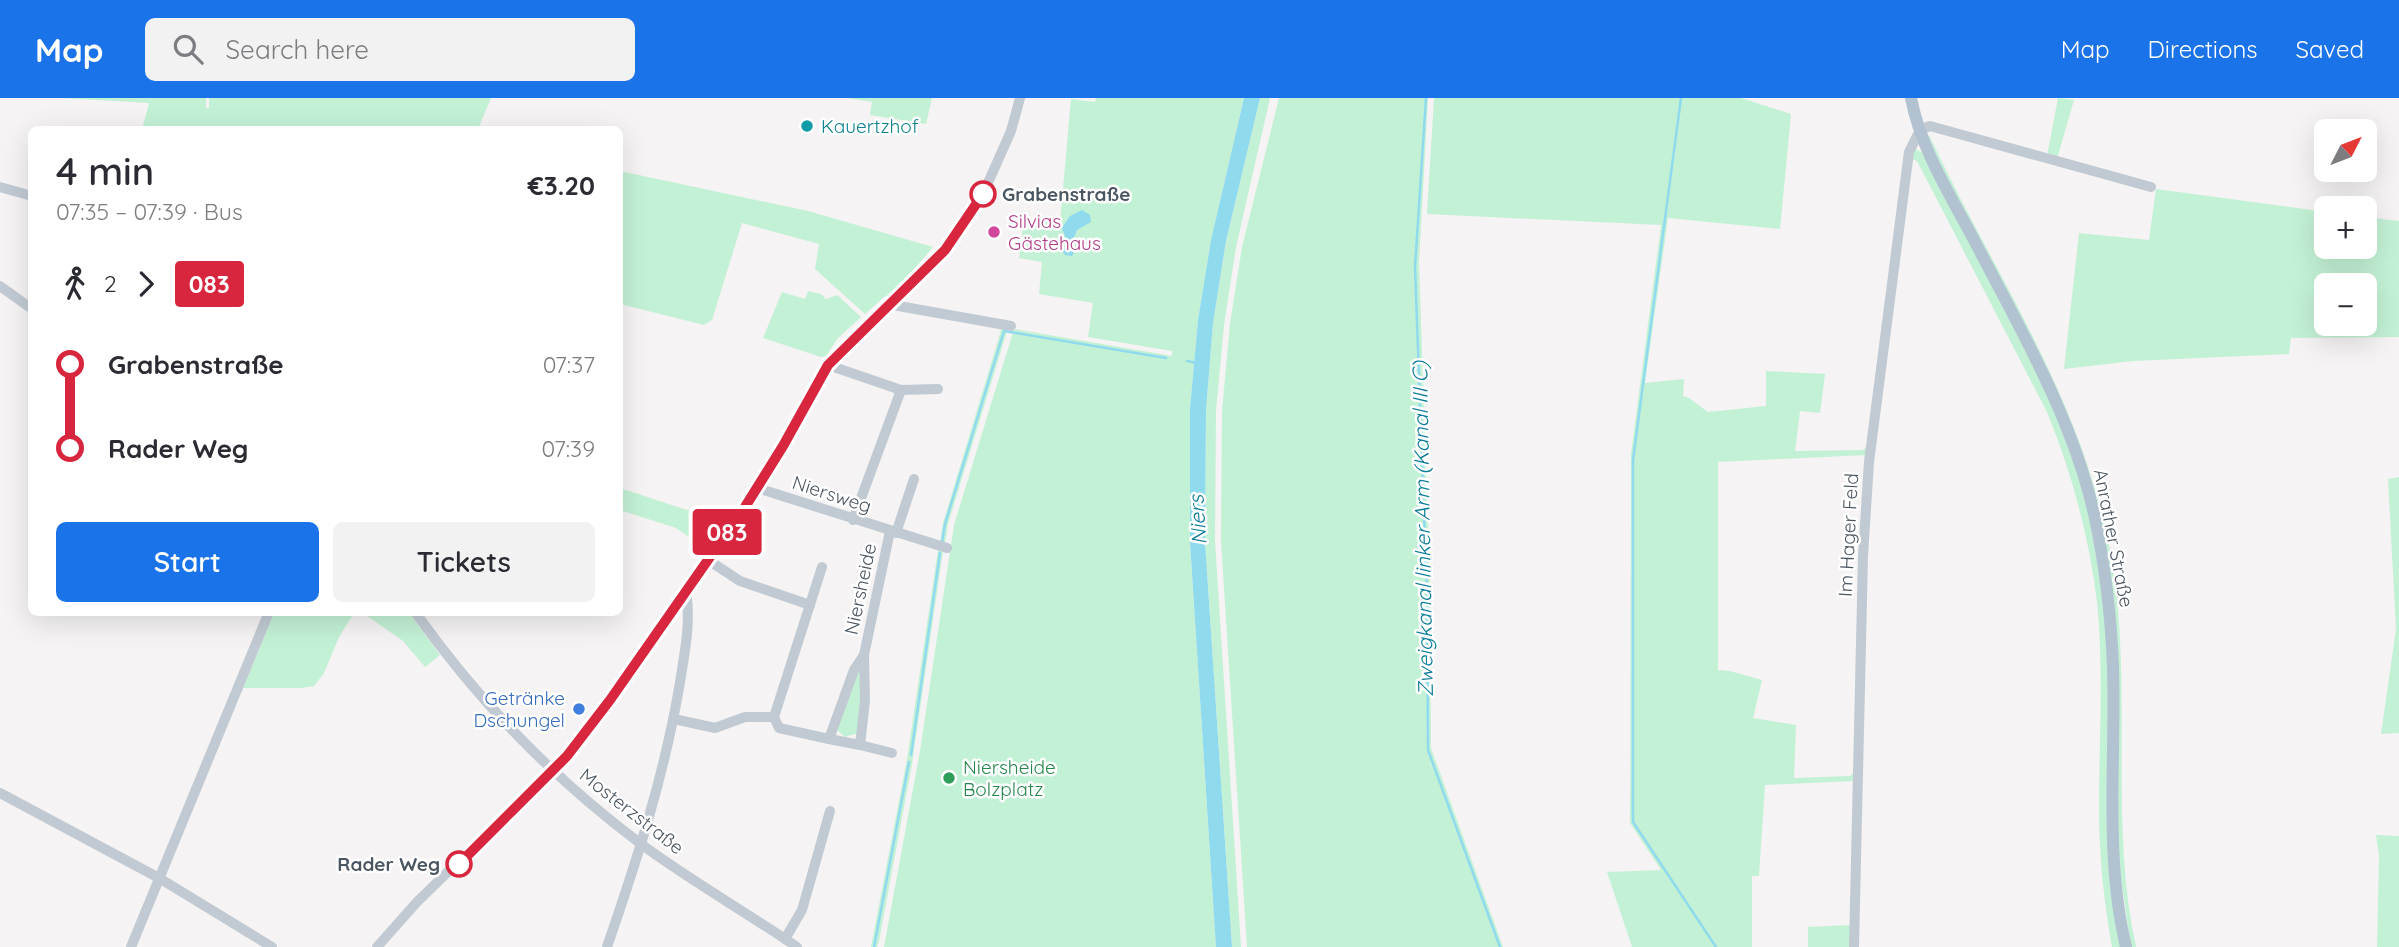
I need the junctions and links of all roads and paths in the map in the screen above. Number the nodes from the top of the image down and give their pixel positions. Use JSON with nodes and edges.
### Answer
{"nodes":[{"id":1,"x":1020,"y":98,"type":"edge"},
{"id":2,"x":1912,"y":98,"type":"edge"},
{"id":3,"x":1920,"y":131,"type":"junction"},
{"id":4,"x":0,"y":187,"type":"edge"},
{"id":5,"x":2151,"y":187,"type":"dead end"},
{"id":6,"x":28,"y":195,"type":"edge"},
{"id":7,"x":0,"y":286,"type":"edge"},
{"id":8,"x":28,"y":305,"type":"edge"},
{"id":9,"x":892,"y":305,"type":"junction"},
{"id":10,"x":1011,"y":326,"type":"dead end"},
{"id":11,"x":828,"y":365,"type":"junction"},
{"id":12,"x":901,"y":390,"type":"junction"},
{"id":13,"x":938,"y":390,"type":"dead end"},
{"id":14,"x":914,"y":479,"type":"dead end"},
{"id":15,"x":757,"y":488,"type":"junction"},
{"id":16,"x":853,"y":520,"type":"junction"},
{"id":17,"x":893,"y":532,"type":"junction"},
{"id":18,"x":947,"y":548,"type":"dead end"},
{"id":19,"x":708,"y":560,"type":"junction"},
{"id":20,"x":822,"y":567,"type":"dead end"},
{"id":21,"x":686,"y":591,"type":"junction"},
{"id":22,"x":810,"y":605,"type":"junction"},
{"id":23,"x":267,"y":616,"type":"edge"},
{"id":24,"x":418,"y":616,"type":"edge"},
{"id":25,"x":864,"y":655,"type":"junction"},
{"id":26,"x":774,"y":717,"type":"junction"},
{"id":27,"x":674,"y":719,"type":"junction"},
{"id":28,"x":829,"y":739,"type":"junction"},
{"id":29,"x":860,"y":745,"type":"junction"},
{"id":30,"x":892,"y":753,"type":"dead end"},
{"id":31,"x":552,"y":772,"type":"junction"},
{"id":32,"x":0,"y":793,"type":"edge"},
{"id":33,"x":830,"y":811,"type":"dead end"},
{"id":34,"x":642,"y":845,"type":"junction"},
{"id":35,"x":159,"y":878,"type":"junction"},
{"id":36,"x":785,"y":939,"type":"junction"},
{"id":37,"x":131,"y":947,"type":"edge"},
{"id":38,"x":272,"y":947,"type":"edge"},
{"id":39,"x":377,"y":947,"type":"edge"},
{"id":40,"x":607,"y":947,"type":"edge"},
{"id":41,"x":797,"y":947,"type":"edge"},
{"id":42,"x":1854,"y":947,"type":"edge"},
{"id":43,"x":2126,"y":947,"type":"edge"}],
"edges":[{"from":1,"to":9,"type":"street"},
{"from":2,"to":3,"type":"main road","name":"Anrather Straße"},
{"from":3,"to":5,"type":"street"},
{"from":3,"to":42,"type":"street","name":"Im Hager Feld"},
{"from":3,"to":43,"type":"main road","name":"Anrather Straße"},
{"from":4,"to":6,"type":"street"},
{"from":7,"to":8,"type":"street"},
{"from":9,"to":10,"type":"street"},
{"from":9,"to":11,"type":"street"},
{"from":11,"to":12,"type":"street"},
{"from":11,"to":15,"type":"street"},
{"from":12,"to":13,"type":"street"},
{"from":12,"to":16,"type":"street"},
{"from":14,"to":17,"type":"street"},
{"from":15,"to":16,"type":"street","name":"Niersweg"},
{"from":15,"to":19,"type":"street"},
{"from":16,"to":17,"type":"street","name":"Niersweg"},
{"from":17,"to":18,"type":"street","name":"Niersweg"},
{"from":17,"to":25,"type":"street","name":"Niersheide"},
{"from":19,"to":21,"type":"street"},
{"from":19,"to":22,"type":"street"},
{"from":20,"to":22,"type":"street"},
{"from":21,"to":27,"type":"street"},
{"from":21,"to":31,"type":"street"},
{"from":22,"to":26,"type":"street"},
{"from":23,"to":35,"type":"street"},
{"from":24,"to":31,"type":"street","name":"Mosterzstraße"},
{"from":25,"to":28,"type":"street","name":"Niersheide"},
{"from":25,"to":29,"type":"street","name":"Niersheide"},
{"from":26,"to":27,"type":"street"},
{"from":26,"to":28,"type":"street"},
{"from":27,"to":34,"type":"street"},
{"from":28,"to":29,"type":"street"},
{"from":29,"to":30,"type":"street"},
{"from":31,"to":34,"type":"street","name":"Mosterzstraße"},
{"from":31,"to":39,"type":"street"},
{"from":32,"to":35,"type":"street"},
{"from":33,"to":36,"type":"street"},
{"from":34,"to":36,"type":"street","name":"Mosterzstraße"},
{"from":34,"to":40,"type":"street"},
{"from":35,"to":37,"type":"street"},
{"from":35,"to":38,"type":"street"},
{"from":36,"to":41,"type":"street","name":"Mosterzstraße"}]}
